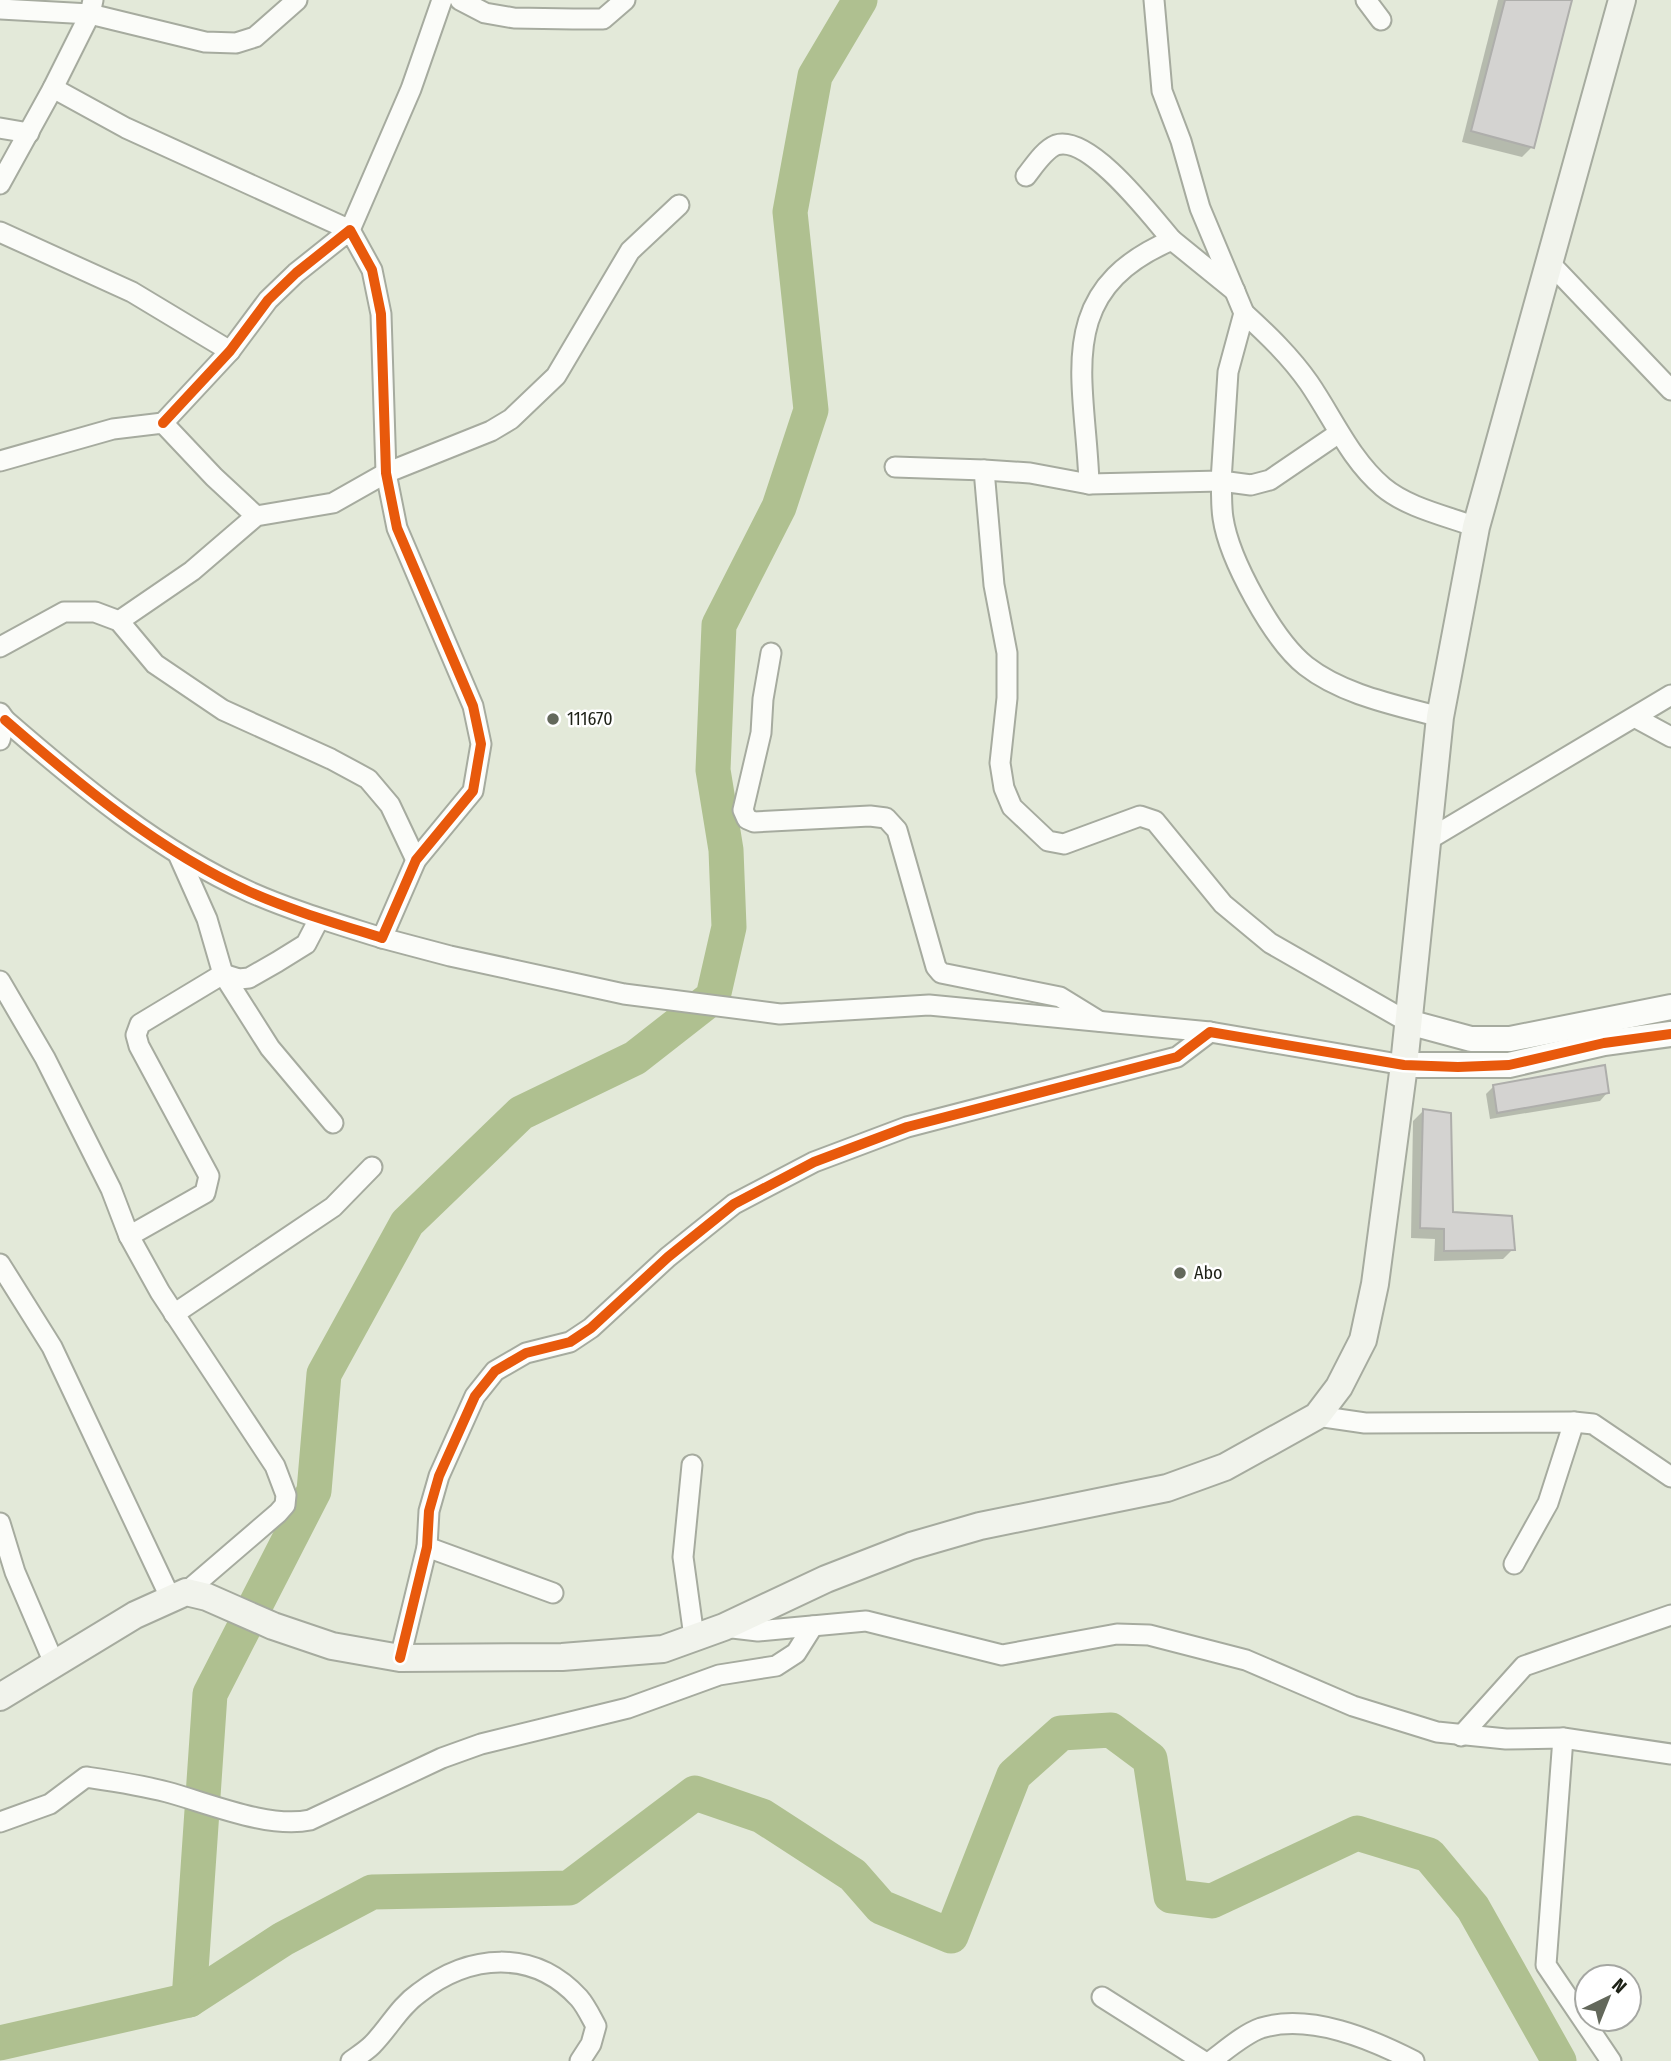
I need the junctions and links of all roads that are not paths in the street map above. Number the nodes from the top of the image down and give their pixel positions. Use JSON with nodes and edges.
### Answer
{"nodes":[{"id":1,"x":297,"y":0,"type":"edge"},
{"id":2,"x":442,"y":0,"type":"edge"},
{"id":3,"x":460,"y":0,"type":"edge"},
{"id":4,"x":625,"y":0,"type":"edge"},
{"id":5,"x":1154,"y":0,"type":"edge"},
{"id":6,"x":1366,"y":0,"type":"edge"},
{"id":7,"x":1622,"y":0,"type":"edge"},
{"id":8,"x":91,"y":7,"type":"edge"},
{"id":9,"x":0,"y":9,"type":"edge"},
{"id":10,"x":1381,"y":20,"type":"dead end"},
{"id":11,"x":53,"y":88,"type":"junction"},
{"id":12,"x":0,"y":128,"type":"edge"},
{"id":13,"x":29,"y":133,"type":"junction"},
{"id":14,"x":1026,"y":176,"type":"dead end"},
{"id":15,"x":0,"y":184,"type":"edge"},
{"id":16,"x":679,"y":205,"type":"dead end"},
{"id":17,"x":350,"y":230,"type":"junction"},
{"id":18,"x":0,"y":232,"type":"edge"},
{"id":19,"x":1172,"y":240,"type":"junction"},
{"id":20,"x":1548,"y":261,"type":"junction"},
{"id":21,"x":1237,"y":292,"type":"junction"},
{"id":22,"x":1244,"y":313,"type":"junction"},
{"id":23,"x":230,"y":351,"type":"junction"},
{"id":24,"x":1671,"y":390,"type":"edge"},
{"id":25,"x":163,"y":423,"type":"junction"},
{"id":26,"x":1339,"y":433,"type":"junction"},
{"id":27,"x":0,"y":461,"type":"edge"},
{"id":28,"x":895,"y":467,"type":"dead end"},
{"id":29,"x":984,"y":470,"type":"junction"},
{"id":30,"x":386,"y":473,"type":"junction"},
{"id":31,"x":1221,"y":481,"type":"junction"},
{"id":32,"x":1089,"y":484,"type":"junction"},
{"id":33,"x":256,"y":516,"type":"junction"},
{"id":34,"x":1476,"y":527,"type":"junction"},
{"id":35,"x":119,"y":621,"type":"junction"},
{"id":36,"x":0,"y":646,"type":"edge"},
{"id":37,"x":771,"y":653,"type":"dead end"},
{"id":38,"x":1671,"y":695,"type":"edge"},
{"id":39,"x":3,"y":717,"type":"edge"},
{"id":40,"x":1440,"y":717,"type":"junction"},
{"id":41,"x":1636,"y":718,"type":"junction"},
{"id":42,"x":1671,"y":737,"type":"edge"},
{"id":43,"x":0,"y":740,"type":"edge"},
{"id":44,"x":1426,"y":841,"type":"junction"},
{"id":45,"x":178,"y":854,"type":"junction"},
{"id":46,"x":416,"y":859,"type":"junction"},
{"id":47,"x":319,"y":919,"type":"junction"},
{"id":48,"x":382,"y":938,"type":"junction"},
{"id":49,"x":223,"y":974,"type":"junction"},
{"id":50,"x":0,"y":981,"type":"edge"},
{"id":51,"x":1671,"y":1007,"type":"edge"},
{"id":52,"x":1409,"y":1022,"type":"junction"},
{"id":53,"x":1103,"y":1023,"type":"junction"},
{"id":54,"x":1210,"y":1031,"type":"junction"},
{"id":55,"x":1671,"y":1034,"type":"edge"},
{"id":56,"x":1404,"y":1065,"type":"junction"},
{"id":57,"x":333,"y":1123,"type":"dead end"},
{"id":58,"x":372,"y":1167,"type":"dead end"},
{"id":59,"x":129,"y":1236,"type":"junction"},
{"id":60,"x":0,"y":1264,"type":"edge"},
{"id":61,"x":174,"y":1314,"type":"junction"},
{"id":62,"x":1317,"y":1416,"type":"junction"},
{"id":63,"x":1574,"y":1422,"type":"junction"},
{"id":64,"x":692,"y":1465,"type":"dead end"},
{"id":65,"x":1671,"y":1477,"type":"edge"},
{"id":66,"x":0,"y":1523,"type":"edge"},
{"id":67,"x":427,"y":1548,"type":"junction"},
{"id":68,"x":1514,"y":1564,"type":"dead end"},
{"id":69,"x":553,"y":1593,"type":"dead end"},
{"id":70,"x":178,"y":1595,"type":"junction"},
{"id":71,"x":1671,"y":1615,"type":"edge"},
{"id":72,"x":813,"y":1626,"type":"junction"},
{"id":73,"x":724,"y":1627,"type":"junction"},
{"id":74,"x":694,"y":1637,"type":"junction"},
{"id":75,"x":400,"y":1658,"type":"junction"},
{"id":76,"x":54,"y":1663,"type":"junction"},
{"id":77,"x":0,"y":1697,"type":"edge"},
{"id":78,"x":1461,"y":1736,"type":"junction"},
{"id":79,"x":1563,"y":1738,"type":"junction"},
{"id":80,"x":1671,"y":1754,"type":"edge"},
{"id":81,"x":0,"y":1822,"type":"edge"},
{"id":82,"x":1102,"y":1997,"type":"dead end"},
{"id":83,"x":351,"y":2061,"type":"edge"},
{"id":84,"x":580,"y":2061,"type":"edge"},
{"id":85,"x":1203,"y":2061,"type":"edge"},
{"id":86,"x":1210,"y":2061,"type":"edge"},
{"id":87,"x":1414,"y":2061,"type":"edge"},
{"id":88,"x":1611,"y":2061,"type":"edge"}],
"edges":[{"from":1,"to":8,"type":"street"},
{"from":2,"to":17,"type":"street"},
{"from":3,"to":4,"type":"street"},
{"from":5,"to":21,"type":"street"},
{"from":6,"to":10,"type":"street"},
{"from":7,"to":20,"type":"main road"},
{"from":8,"to":9,"type":"street"},
{"from":8,"to":11,"type":"street"},
{"from":11,"to":13,"type":"street"},
{"from":11,"to":17,"type":"street"},
{"from":12,"to":13,"type":"street"},
{"from":13,"to":15,"type":"street"},
{"from":14,"to":19,"type":"street"},
{"from":16,"to":30,"type":"street"},
{"from":17,"to":23,"type":"street"},
{"from":17,"to":30,"type":"street"},
{"from":18,"to":23,"type":"street"},
{"from":19,"to":21,"type":"street"},
{"from":19,"to":32,"type":"street"},
{"from":20,"to":24,"type":"street"},
{"from":20,"to":34,"type":"main road"},
{"from":21,"to":22,"type":"street"},
{"from":22,"to":26,"type":"street"},
{"from":22,"to":31,"type":"street"},
{"from":23,"to":25,"type":"street"},
{"from":25,"to":27,"type":"street"},
{"from":25,"to":33,"type":"street"},
{"from":26,"to":31,"type":"street"},
{"from":26,"to":34,"type":"street"},
{"from":28,"to":29,"type":"street"},
{"from":29,"to":32,"type":"street"},
{"from":29,"to":52,"type":"street"},
{"from":30,"to":33,"type":"street"},
{"from":30,"to":46,"type":"street"},
{"from":31,"to":32,"type":"street"},
{"from":31,"to":40,"type":"street"},
{"from":33,"to":35,"type":"street"},
{"from":34,"to":40,"type":"main road"},
{"from":35,"to":36,"type":"street"},
{"from":35,"to":46,"type":"street"},
{"from":37,"to":53,"type":"street"},
{"from":38,"to":41,"type":"street"},
{"from":39,"to":43,"type":"street"},
{"from":39,"to":45,"type":"street"},
{"from":40,"to":44,"type":"main road"},
{"from":41,"to":42,"type":"street"},
{"from":41,"to":44,"type":"street"},
{"from":44,"to":52,"type":"main road"},
{"from":45,"to":47,"type":"street"},
{"from":45,"to":49,"type":"street"},
{"from":46,"to":48,"type":"street"},
{"from":47,"to":48,"type":"street"},
{"from":47,"to":49,"type":"street"},
{"from":48,"to":53,"type":"street"},
{"from":49,"to":57,"type":"street"},
{"from":49,"to":59,"type":"street"},
{"from":50,"to":59,"type":"street"},
{"from":51,"to":52,"type":"street"},
{"from":52,"to":56,"type":"main road"},
{"from":53,"to":54,"type":"street"},
{"from":54,"to":56,"type":"street"},
{"from":54,"to":67,"type":"street"},
{"from":55,"to":56,"type":"street"},
{"from":56,"to":62,"type":"main road"},
{"from":58,"to":61,"type":"street"},
{"from":59,"to":61,"type":"street"},
{"from":60,"to":70,"type":"street"},
{"from":61,"to":70,"type":"street"},
{"from":62,"to":63,"type":"street"},
{"from":62,"to":73,"type":"main road"},
{"from":63,"to":65,"type":"street"},
{"from":63,"to":68,"type":"street"},
{"from":64,"to":74,"type":"street"},
{"from":66,"to":76,"type":"street"},
{"from":67,"to":69,"type":"street"},
{"from":67,"to":75,"type":"street"},
{"from":70,"to":75,"type":"main road"},
{"from":70,"to":76,"type":"main road"},
{"from":71,"to":78,"type":"street"},
{"from":72,"to":73,"type":"street"},
{"from":72,"to":78,"type":"street"},
{"from":72,"to":81,"type":"street"},
{"from":73,"to":74,"type":"main road"},
{"from":74,"to":75,"type":"main road"},
{"from":76,"to":77,"type":"main road"},
{"from":78,"to":79,"type":"street"},
{"from":79,"to":80,"type":"street"},
{"from":79,"to":88,"type":"street"},
{"from":82,"to":85,"type":"street"},
{"from":83,"to":84,"type":"street"},
{"from":86,"to":87,"type":"street"}]}
